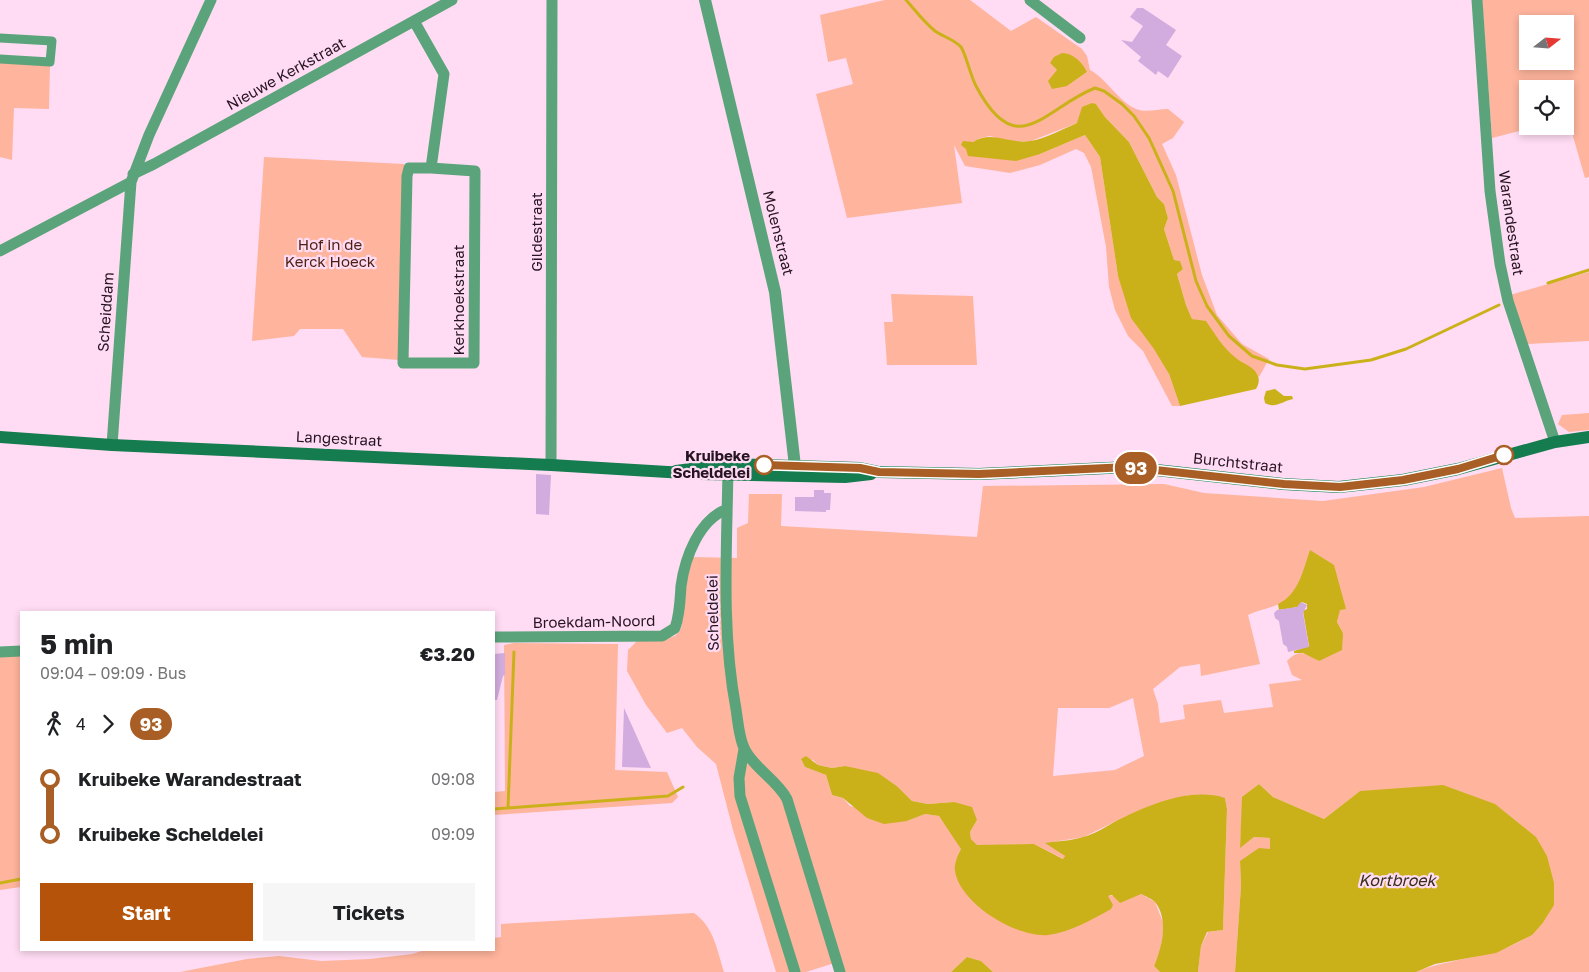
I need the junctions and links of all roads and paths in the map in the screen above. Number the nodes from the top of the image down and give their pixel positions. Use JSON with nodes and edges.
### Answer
{"nodes":[{"id":1,"x":211,"y":0,"type":"edge"},
{"id":2,"x":452,"y":0,"type":"edge"},
{"id":3,"x":552,"y":0,"type":"edge"},
{"id":4,"x":705,"y":0,"type":"edge"},
{"id":5,"x":1030,"y":0,"type":"edge"},
{"id":6,"x":1478,"y":0,"type":"edge"},
{"id":7,"x":414,"y":21,"type":"junction"},
{"id":8,"x":0,"y":38,"type":"edge"},
{"id":9,"x":1080,"y":38,"type":"dead end"},
{"id":10,"x":0,"y":59,"type":"edge"},
{"id":11,"x":432,"y":168,"type":"junction"},
{"id":12,"x":132,"y":178,"type":"junction"},
{"id":13,"x":0,"y":250,"type":"edge"},
{"id":14,"x":0,"y":437,"type":"edge"},
{"id":15,"x":1589,"y":437,"type":"edge"},
{"id":16,"x":1555,"y":442,"type":"junction"},
{"id":17,"x":112,"y":445,"type":"junction"},
{"id":18,"x":551,"y":464,"type":"junction"},
{"id":19,"x":728,"y":470,"type":"junction"},
{"id":20,"x":796,"y":472,"type":"junction"},
{"id":21,"x":727,"y":509,"type":"junction"},
{"id":22,"x":495,"y":638,"type":"edge"},
{"id":23,"x":20,"y":651,"type":"edge"},
{"id":24,"x":0,"y":652,"type":"edge"},
{"id":25,"x":744,"y":749,"type":"junction"},
{"id":26,"x":795,"y":972,"type":"edge"},
{"id":27,"x":840,"y":972,"type":"edge"}],
"edges":[{"from":1,"to":12,"type":"street"},
{"from":2,"to":7,"type":"street","name":"Nieuwe Kerkstraat"},
{"from":3,"to":18,"type":"street","name":"Gildestraat"},
{"from":4,"to":20,"type":"street","name":"Molenstraat"},
{"from":5,"to":9,"type":"street"},
{"from":6,"to":16,"type":"street","name":"Warandestraat"},
{"from":7,"to":11,"type":"street"},
{"from":7,"to":12,"type":"street","name":"Nieuwe Kerkstraat"},
{"from":8,"to":10,"type":"street"},
{"from":11,"to":11,"type":"street","name":"Kerkhoekstraat"},
{"from":12,"to":13,"type":"street","name":"Nieuwe Kerkstraat"},
{"from":12,"to":17,"type":"street","name":"Scheiddam"},
{"from":14,"to":17,"type":"main road","name":"Langestraat"},
{"from":15,"to":16,"type":"main road","name":"Burchtstraat"},
{"from":16,"to":20,"type":"main road","name":"Burchtstraat"},
{"from":17,"to":18,"type":"main road","name":"Langestraat"},
{"from":18,"to":19,"type":"main road","name":"Langestraat"},
{"from":19,"to":20,"type":"main road","name":"Langestraat"},
{"from":19,"to":21,"type":"street","name":"Scheldelei"},
{"from":21,"to":22,"type":"street","name":"Broekdam-Noord"},
{"from":21,"to":25,"type":"street","name":"Scheldelei"},
{"from":23,"to":24,"type":"street"},
{"from":25,"to":26,"type":"street","name":"Scheldelei"},
{"from":25,"to":27,"type":"street","name":"Scheldelei"}]}
